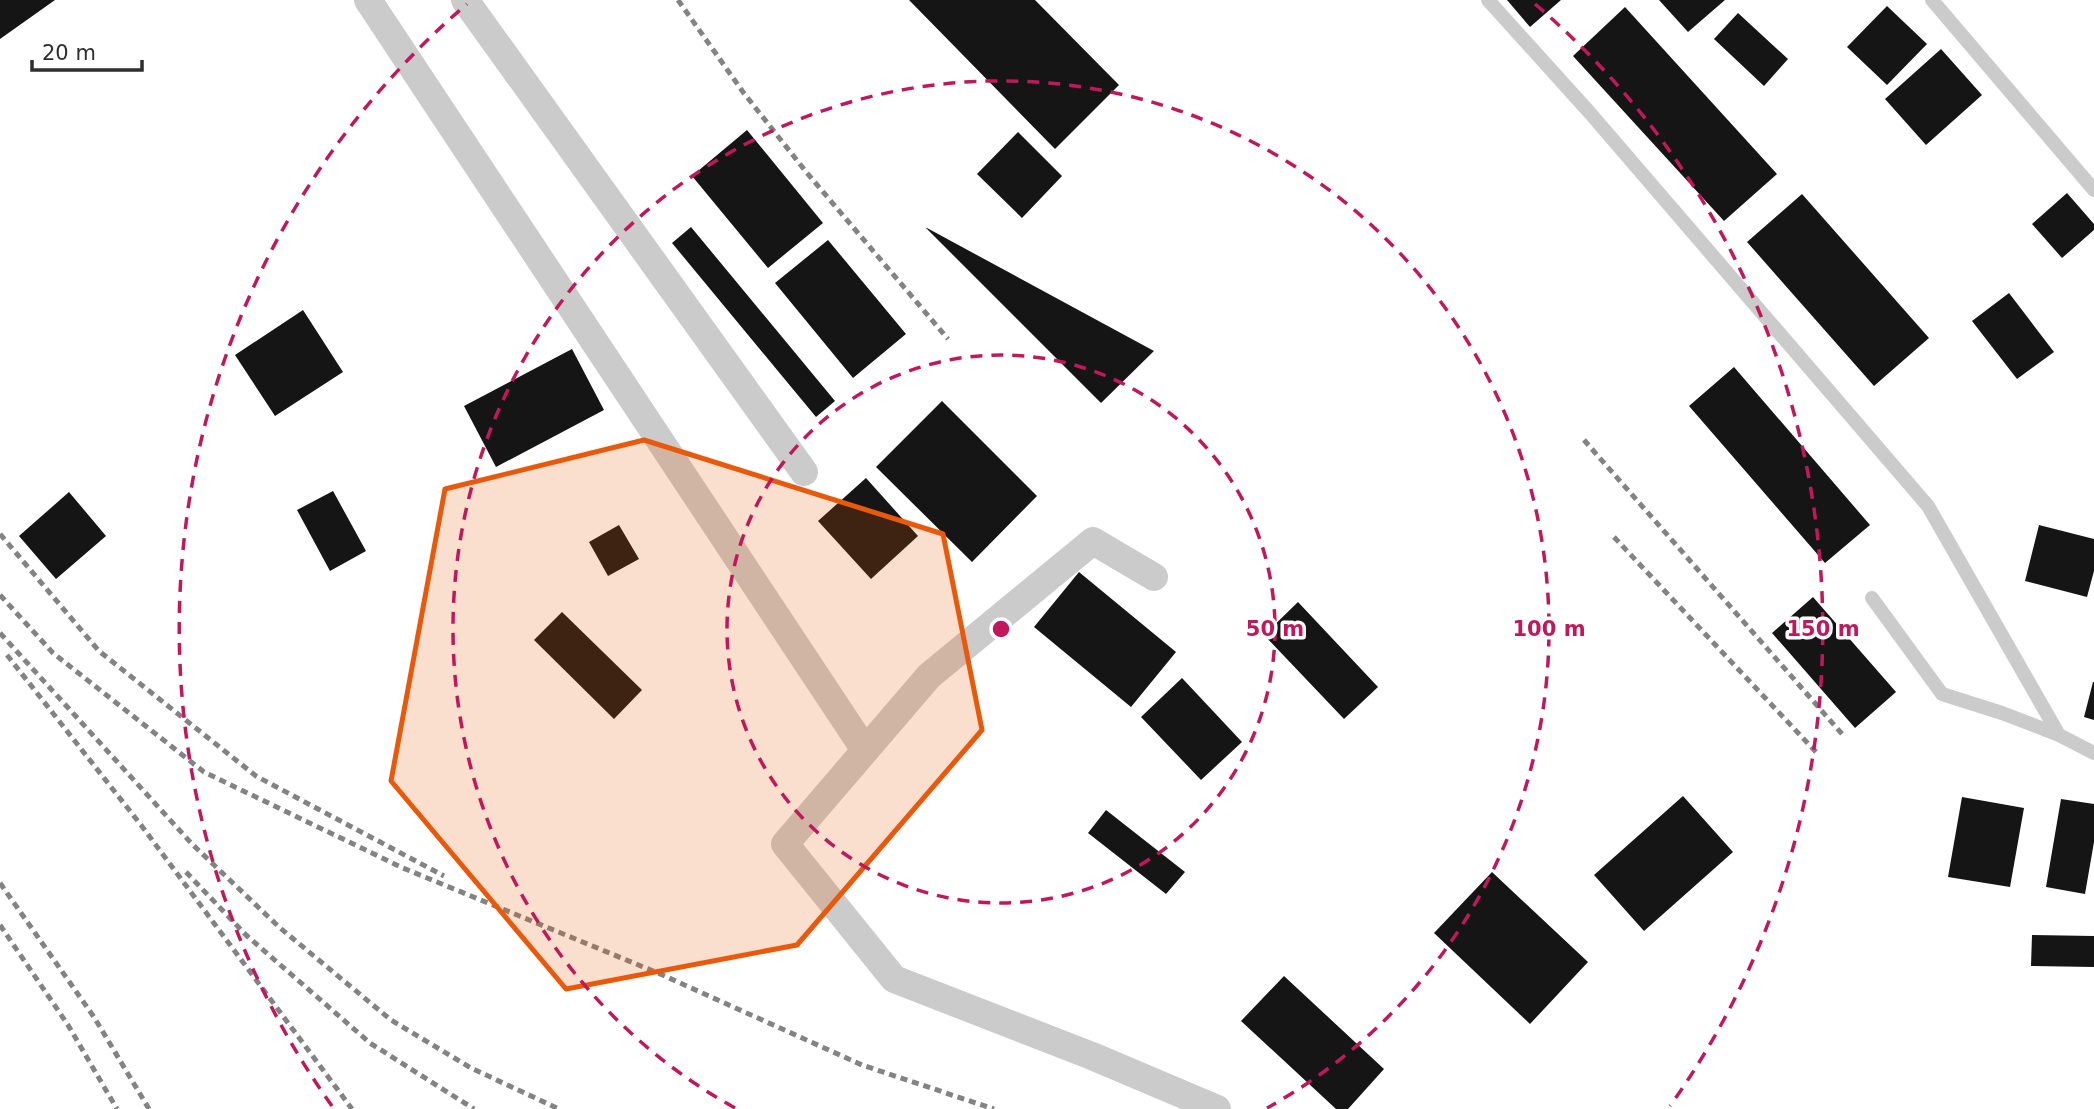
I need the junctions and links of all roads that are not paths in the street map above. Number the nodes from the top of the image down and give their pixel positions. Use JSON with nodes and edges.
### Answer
{"nodes":[{"id":1,"x":368,"y":0,"type":"edge"},
{"id":2,"x":465,"y":0,"type":"edge"},
{"id":3,"x":1488,"y":0,"type":"edge"},
{"id":4,"x":1932,"y":0,"type":"edge"},
{"id":5,"x":2094,"y":190,"type":"edge"},
{"id":6,"x":804,"y":472,"type":"dead end"},
{"id":7,"x":1154,"y":577,"type":"dead end"},
{"id":8,"x":1872,"y":598,"type":"dead end"},
{"id":9,"x":2059,"y":735,"type":"junction"},
{"id":10,"x":865,"y":751,"type":"junction"},
{"id":11,"x":2094,"y":753,"type":"edge"},
{"id":12,"x":1217,"y":1109,"type":"edge"}],
"edges":[{"from":1,"to":10,"type":"street"},
{"from":2,"to":6,"type":"street"},
{"from":3,"to":9,"type":"lane"},
{"from":4,"to":5,"type":"lane"},
{"from":7,"to":10,"type":"street"},
{"from":8,"to":9,"type":"lane"},
{"from":9,"to":11,"type":"lane"},
{"from":10,"to":12,"type":"street"}]}
